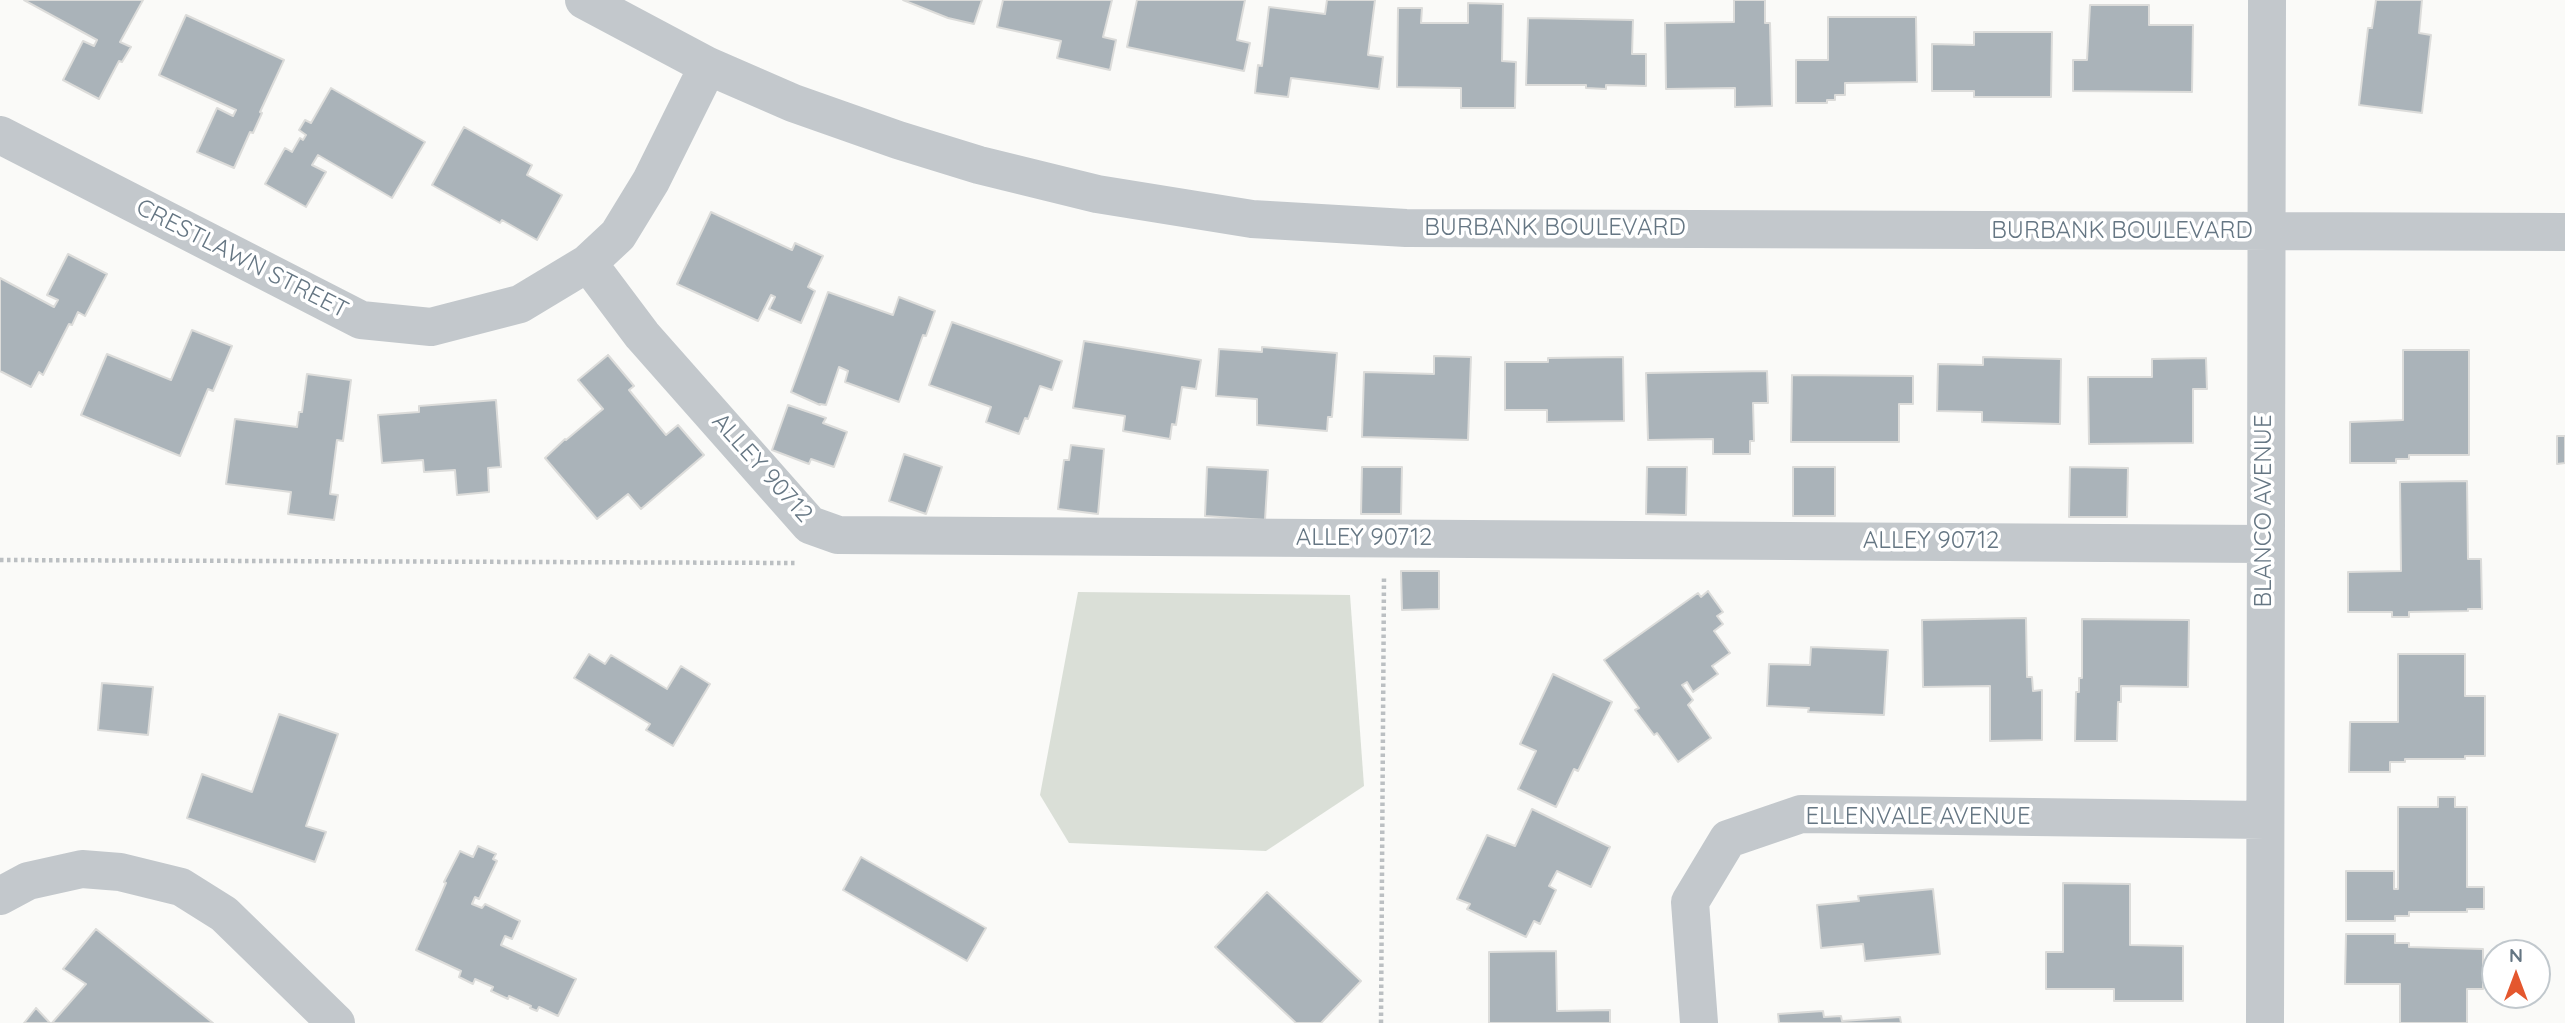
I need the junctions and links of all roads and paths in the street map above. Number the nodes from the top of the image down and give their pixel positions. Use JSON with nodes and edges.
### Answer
{"nodes":[{"id":1,"x":584,"y":0,"type":"edge"},
{"id":2,"x":2267,"y":0,"type":"edge"},
{"id":3,"x":708,"y":66,"type":"junction"},
{"id":4,"x":0,"y":135,"type":"edge"},
{"id":5,"x":2266,"y":231,"type":"junction"},
{"id":6,"x":2565,"y":232,"type":"edge"},
{"id":7,"x":587,"y":263,"type":"junction"},
{"id":8,"x":2264,"y":544,"type":"junction"},
{"id":9,"x":0,"y":560,"type":"edge"},
{"id":10,"x":806,"y":563,"type":"dead end"},
{"id":11,"x":1384,"y":573,"type":"dead end"},
{"id":12,"x":2265,"y":820,"type":"junction"},
{"id":13,"x":0,"y":896,"type":"edge"},
{"id":14,"x":336,"y":1023,"type":"edge"},
{"id":15,"x":1381,"y":1023,"type":"edge"},
{"id":16,"x":1699,"y":1023,"type":"edge"},
{"id":17,"x":2265,"y":1023,"type":"edge"}],
"edges":[{"from":1,"to":3,"type":"street","name":"BURBANK BOULEVARD"},
{"from":2,"to":5,"type":"street","name":"BLANCO AVENUE"},
{"from":3,"to":5,"type":"street","name":"BURBANK BOULEVARD"},
{"from":3,"to":7,"type":"street","name":"CRESTLAWN STREET"},
{"from":4,"to":7,"type":"street","name":"CRESTLAWN STREET"},
{"from":5,"to":6,"type":"street","name":"BURBANK BOULEVARD"},
{"from":5,"to":8,"type":"street","name":"BLANCO AVENUE"},
{"from":7,"to":8,"type":"street","name":"ALLEY 90712"},
{"from":8,"to":12,"type":"street","name":"BLANCO AVENUE"},
{"from":9,"to":10,"type":"path"},
{"from":11,"to":15,"type":"path"},
{"from":12,"to":16,"type":"street","name":"ELLENVALE AVENUE"},
{"from":12,"to":17,"type":"street","name":"BLANCO AVENUE"},
{"from":13,"to":14,"type":"street"}]}
